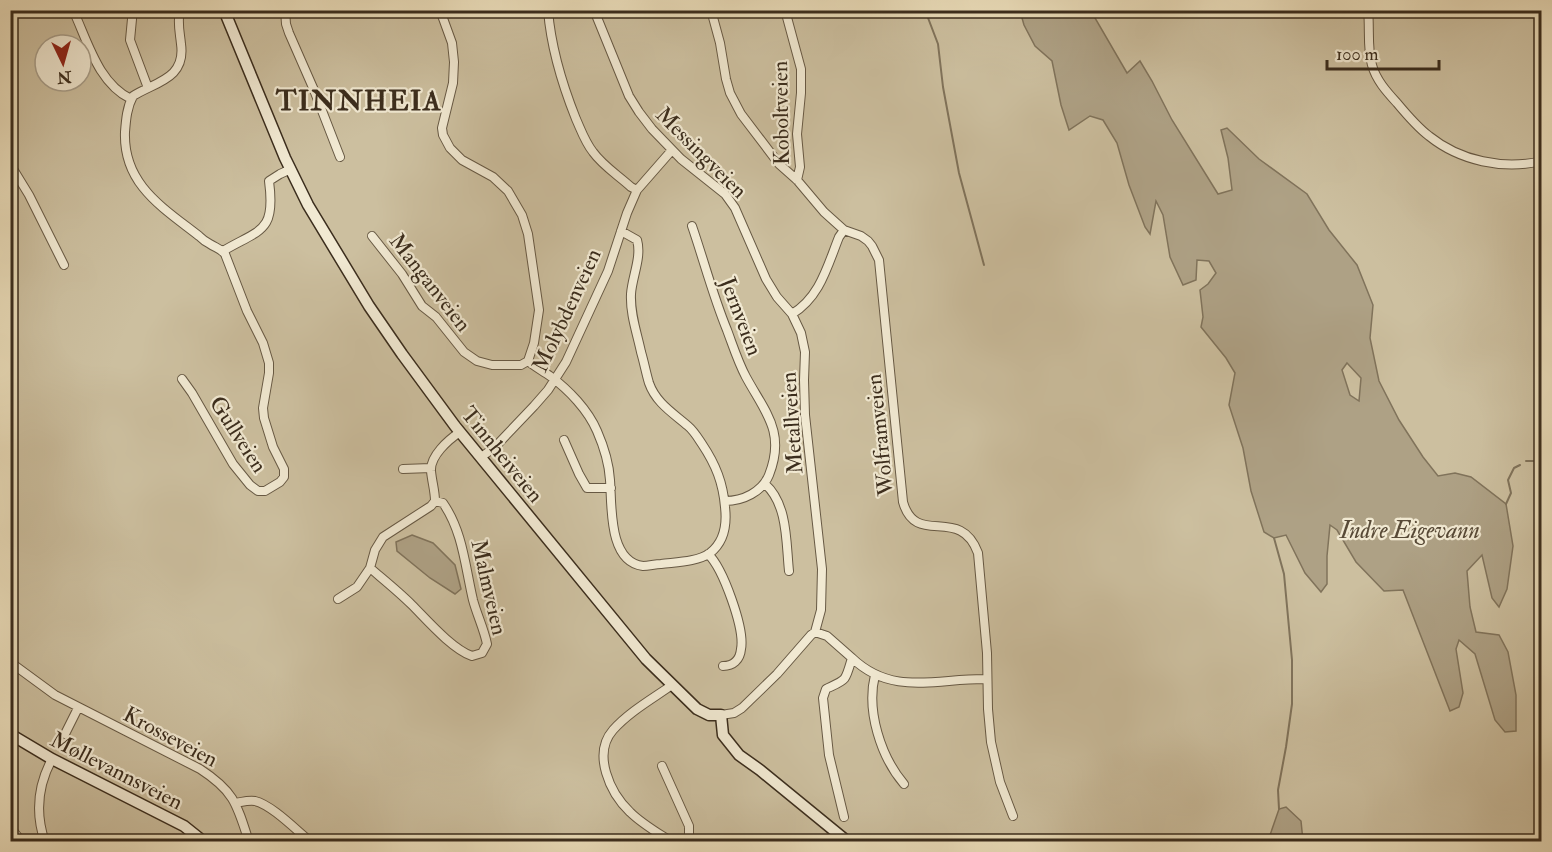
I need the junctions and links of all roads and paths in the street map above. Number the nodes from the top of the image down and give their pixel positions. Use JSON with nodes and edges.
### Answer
{"nodes":[{"id":1,"x":73,"y":10,"type":"edge"},
{"id":2,"x":131,"y":10,"type":"edge"},
{"id":3,"x":180,"y":10,"type":"edge"},
{"id":4,"x":224,"y":10,"type":"edge"},
{"id":5,"x":285,"y":10,"type":"edge"},
{"id":6,"x":440,"y":10,"type":"edge"},
{"id":7,"x":548,"y":10,"type":"edge"},
{"id":8,"x":594,"y":10,"type":"edge"},
{"id":9,"x":711,"y":10,"type":"edge"},
{"id":10,"x":785,"y":10,"type":"edge"},
{"id":11,"x":1368,"y":10,"type":"edge"},
{"id":12,"x":148,"y":88,"type":"junction"},
{"id":13,"x":131,"y":99,"type":"junction"},
{"id":14,"x":672,"y":150,"type":"junction"},
{"id":15,"x":340,"y":157,"type":"dead end"},
{"id":16,"x":1542,"y":160,"type":"edge"},
{"id":17,"x":10,"y":164,"type":"edge"},
{"id":18,"x":291,"y":169,"type":"junction"},
{"id":19,"x":797,"y":180,"type":"junction"},
{"id":20,"x":637,"y":190,"type":"junction"},
{"id":21,"x":692,"y":226,"type":"dead end"},
{"id":22,"x":844,"y":230,"type":"junction"},
{"id":23,"x":621,"y":231,"type":"junction"},
{"id":24,"x":372,"y":236,"type":"dead end"},
{"id":25,"x":223,"y":252,"type":"junction"},
{"id":26,"x":64,"y":265,"type":"dead end"},
{"id":27,"x":792,"y":314,"type":"junction"},
{"id":28,"x":528,"y":361,"type":"junction"},
{"id":29,"x":182,"y":379,"type":"dead end"},
{"id":30,"x":555,"y":380,"type":"junction"},
{"id":31,"x":460,"y":432,"type":"junction"},
{"id":32,"x":564,"y":440,"type":"dead end"},
{"id":33,"x":481,"y":457,"type":"junction"},
{"id":34,"x":431,"y":468,"type":"junction"},
{"id":35,"x":403,"y":469,"type":"dead end"},
{"id":36,"x":765,"y":484,"type":"junction"},
{"id":37,"x":611,"y":488,"type":"junction"},
{"id":38,"x":435,"y":501,"type":"junction"},
{"id":39,"x":724,"y":501,"type":"junction"},
{"id":40,"x":708,"y":554,"type":"junction"},
{"id":41,"x":370,"y":568,"type":"junction"},
{"id":42,"x":789,"y":571,"type":"dead end"},
{"id":43,"x":338,"y":599,"type":"dead end"},
{"id":44,"x":815,"y":632,"type":"junction"},
{"id":45,"x":852,"y":658,"type":"junction"},
{"id":46,"x":10,"y":662,"type":"edge"},
{"id":47,"x":723,"y":666,"type":"dead end"},
{"id":48,"x":875,"y":675,"type":"junction"},
{"id":49,"x":987,"y":679,"type":"junction"},
{"id":50,"x":672,"y":685,"type":"junction"},
{"id":51,"x":78,"y":708,"type":"junction"},
{"id":52,"x":720,"y":715,"type":"junction"},
{"id":53,"x":10,"y":734,"type":"edge"},
{"id":54,"x":65,"y":734,"type":"dead end"},
{"id":55,"x":52,"y":759,"type":"junction"},
{"id":56,"x":662,"y":766,"type":"dead end"},
{"id":57,"x":904,"y":784,"type":"dead end"},
{"id":58,"x":235,"y":803,"type":"junction"},
{"id":59,"x":844,"y":816,"type":"dead end"},
{"id":60,"x":1013,"y":816,"type":"dead end"},
{"id":61,"x":10,"y":827,"type":"edge"},
{"id":62,"x":22,"y":842,"type":"edge"},
{"id":63,"x":45,"y":842,"type":"edge"},
{"id":64,"x":204,"y":842,"type":"edge"},
{"id":65,"x":249,"y":842,"type":"edge"},
{"id":66,"x":311,"y":842,"type":"edge"},
{"id":67,"x":672,"y":842,"type":"edge"},
{"id":68,"x":686,"y":842,"type":"edge"},
{"id":69,"x":848,"y":842,"type":"edge"}],
"edges":[{"from":1,"to":13,"type":"street"},
{"from":2,"to":12,"type":"street"},
{"from":3,"to":12,"type":"street"},
{"from":4,"to":18,"type":"street","name":"Tinnheiveien"},
{"from":5,"to":15,"type":"street"},
{"from":6,"to":28,"type":"street"},
{"from":7,"to":20,"type":"street"},
{"from":8,"to":14,"type":"street","name":"Messingveien"},
{"from":9,"to":19,"type":"street","name":"Koboltveien"},
{"from":10,"to":19,"type":"street","name":"Koboltveien"},
{"from":11,"to":16,"type":"street"},
{"from":12,"to":13,"type":"street"},
{"from":13,"to":25,"type":"street"},
{"from":14,"to":20,"type":"street","name":"Molybdenveien"},
{"from":14,"to":27,"type":"street","name":"Messingveien"},
{"from":17,"to":26,"type":"street"},
{"from":18,"to":25,"type":"street"},
{"from":18,"to":31,"type":"street","name":"Tinnheiveien"},
{"from":19,"to":22,"type":"street","name":"Koboltveien"},
{"from":20,"to":23,"type":"street","name":"Molybdenveien"},
{"from":21,"to":36,"type":"street","name":"Jernveien"},
{"from":22,"to":27,"type":"street"},
{"from":22,"to":49,"type":"street","name":"Wolframveien"},
{"from":23,"to":30,"type":"street","name":"Molybdenveien"},
{"from":23,"to":39,"type":"street"},
{"from":24,"to":28,"type":"street","name":"Manganveien"},
{"from":25,"to":29,"type":"street","name":"Gullveien"},
{"from":27,"to":44,"type":"street","name":"Metallveien"},
{"from":28,"to":30,"type":"street"},
{"from":30,"to":33,"type":"street","name":"Molybdenveien"},
{"from":30,"to":37,"type":"street"},
{"from":31,"to":33,"type":"street","name":"Tinnheiveien"},
{"from":31,"to":34,"type":"street"},
{"from":32,"to":37,"type":"street"},
{"from":33,"to":50,"type":"street","name":"Tinnheiveien"},
{"from":34,"to":35,"type":"street"},
{"from":34,"to":38,"type":"street"},
{"from":36,"to":39,"type":"street"},
{"from":36,"to":42,"type":"street"},
{"from":37,"to":40,"type":"street"},
{"from":38,"to":41,"type":"street"},
{"from":38,"to":41,"type":"street","name":"Malmveien"},
{"from":39,"to":40,"type":"street"},
{"from":40,"to":47,"type":"street"},
{"from":41,"to":43,"type":"street"},
{"from":44,"to":45,"type":"street"},
{"from":44,"to":52,"type":"street"},
{"from":45,"to":48,"type":"street"},
{"from":45,"to":59,"type":"street"},
{"from":46,"to":51,"type":"street","name":"Krosseveien"},
{"from":48,"to":49,"type":"street"},
{"from":48,"to":57,"type":"street"},
{"from":49,"to":60,"type":"street","name":"Wolframveien"},
{"from":50,"to":52,"type":"street","name":"Tinnheiveien"},
{"from":50,"to":67,"type":"street"},
{"from":51,"to":54,"type":"street"},
{"from":51,"to":58,"type":"street","name":"Krosseveien"},
{"from":52,"to":69,"type":"street"},
{"from":53,"to":55,"type":"street","name":"Møllevannsveien"},
{"from":55,"to":63,"type":"street"},
{"from":55,"to":64,"type":"street","name":"Møllevannsveien"},
{"from":56,"to":68,"type":"street"},
{"from":58,"to":65,"type":"street","name":"Krosseveien"},
{"from":58,"to":66,"type":"street"},
{"from":61,"to":62,"type":"street"}]}
